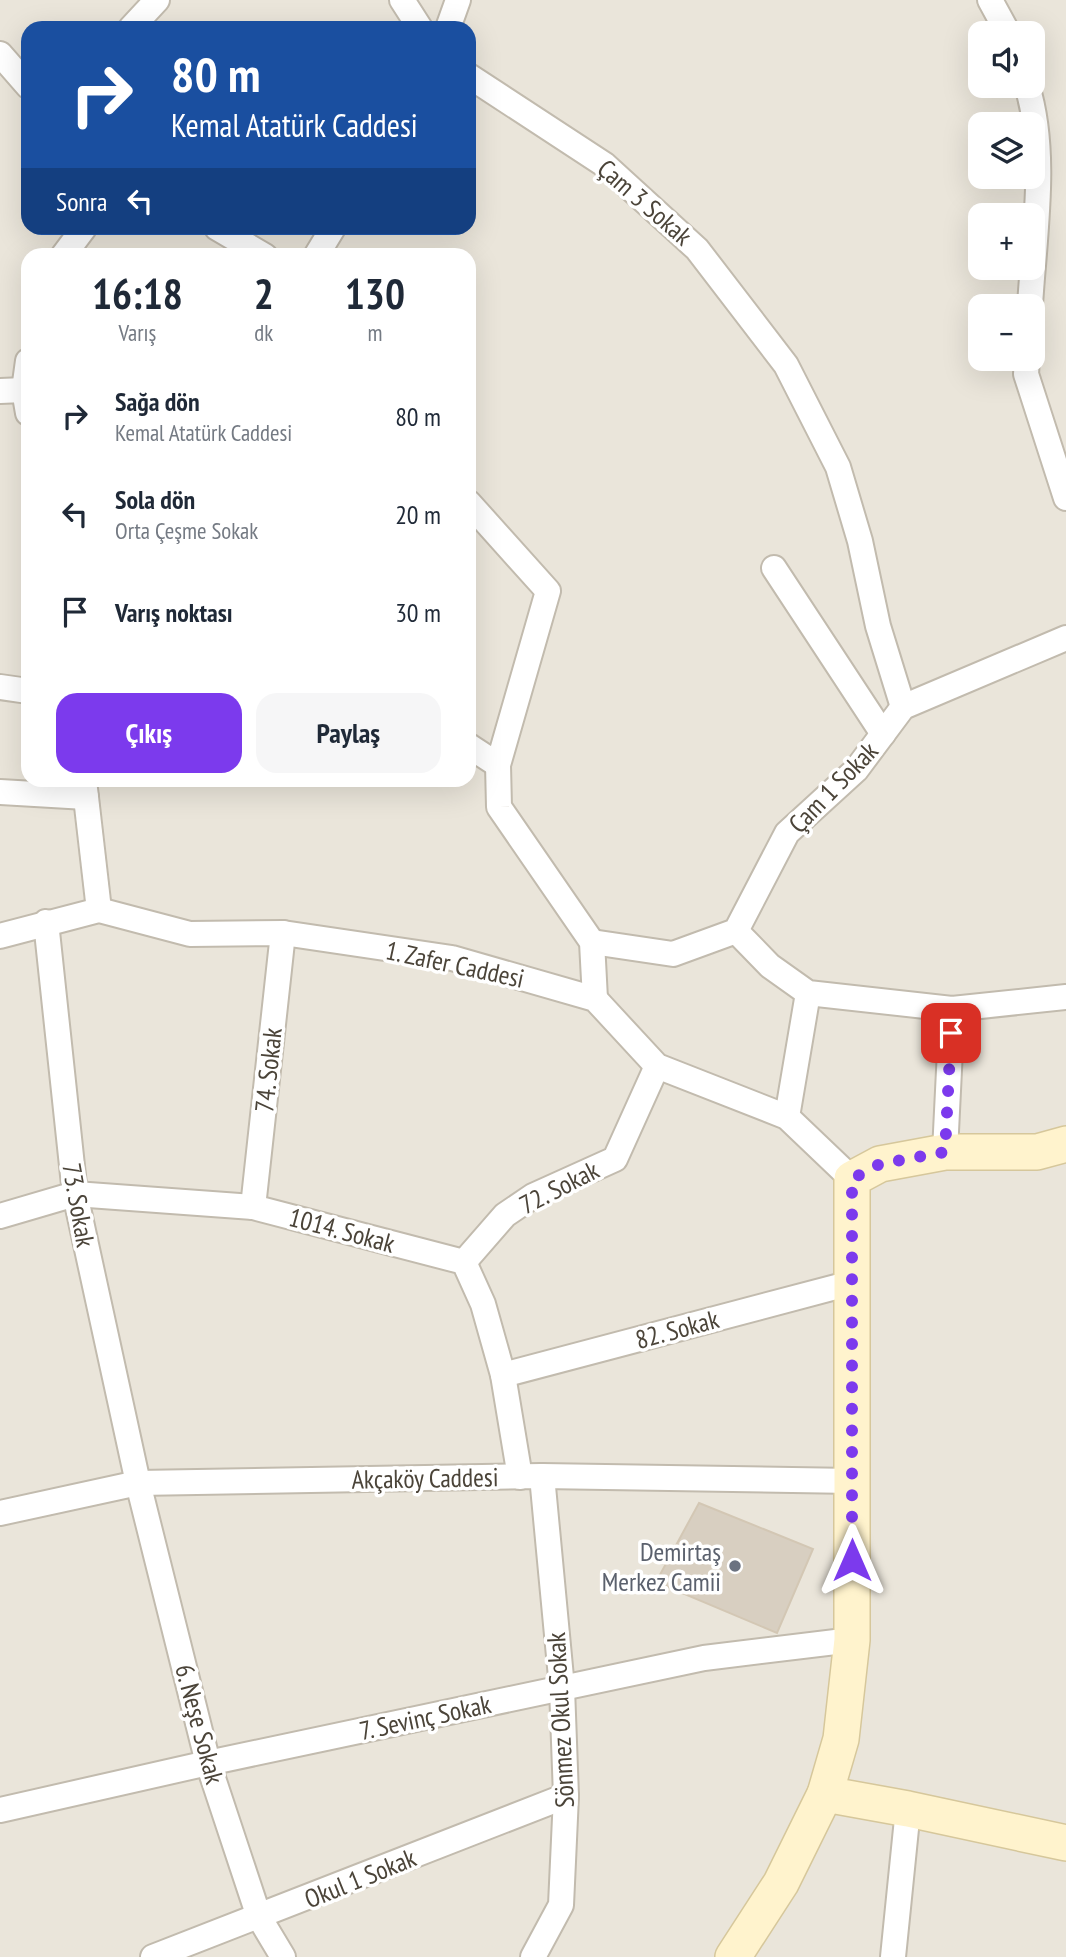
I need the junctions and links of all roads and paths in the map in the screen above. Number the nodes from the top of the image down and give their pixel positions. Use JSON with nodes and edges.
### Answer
{"nodes":[{"id":1,"x":157,"y":0,"type":"edge"},
{"id":2,"x":402,"y":0,"type":"edge"},
{"id":3,"x":457,"y":0,"type":"edge"},
{"id":4,"x":990,"y":0,"type":"edge"},
{"id":5,"x":138,"y":21,"type":"edge"},
{"id":6,"x":416,"y":21,"type":"edge"},
{"id":7,"x":450,"y":21,"type":"edge"},
{"id":8,"x":1002,"y":21,"type":"edge"},
{"id":9,"x":0,"y":54,"type":"edge"},
{"id":10,"x":21,"y":78,"type":"edge"},
{"id":11,"x":476,"y":81,"type":"edge"},
{"id":12,"x":1031,"y":98,"type":"edge"},
{"id":13,"x":229,"y":235,"type":"edge"},
{"id":14,"x":251,"y":248,"type":"edge"},
{"id":15,"x":1031,"y":294,"type":"edge"},
{"id":16,"x":1026,"y":371,"type":"edge"},
{"id":17,"x":1066,"y":498,"type":"edge"},
{"id":18,"x":476,"y":511,"type":"edge"},
{"id":19,"x":774,"y":568,"type":"dead end"},
{"id":20,"x":1066,"y":638,"type":"edge"},
{"id":21,"x":0,"y":687,"type":"edge"},
{"id":22,"x":21,"y":690,"type":"edge"},
{"id":23,"x":903,"y":707,"type":"junction"},
{"id":24,"x":883,"y":734,"type":"junction"},
{"id":25,"x":476,"y":751,"type":"edge"},
{"id":26,"x":498,"y":765,"type":"junction"},
{"id":27,"x":85,"y":789,"type":"edge"},
{"id":28,"x":0,"y":792,"type":"edge"},
{"id":29,"x":99,"y":910,"type":"junction"},
{"id":30,"x":46,"y":922,"type":"junction"},
{"id":31,"x":736,"y":931,"type":"junction"},
{"id":32,"x":283,"y":933,"type":"junction"},
{"id":33,"x":0,"y":936,"type":"edge"},
{"id":34,"x":592,"y":942,"type":"junction"},
{"id":35,"x":808,"y":993,"type":"junction"},
{"id":36,"x":1066,"y":997,"type":"edge"},
{"id":37,"x":595,"y":999,"type":"junction"},
{"id":38,"x":952,"y":1009,"type":"junction"},
{"id":39,"x":657,"y":1066,"type":"junction"},
{"id":40,"x":787,"y":1117,"type":"junction"},
{"id":41,"x":1066,"y":1144,"type":"edge"},
{"id":42,"x":945,"y":1152,"type":"junction"},
{"id":43,"x":852,"y":1179,"type":"junction"},
{"id":44,"x":75,"y":1194,"type":"junction"},
{"id":45,"x":253,"y":1207,"type":"junction"},
{"id":46,"x":0,"y":1216,"type":"edge"},
{"id":47,"x":464,"y":1262,"type":"junction"},
{"id":48,"x":851,"y":1283,"type":"junction"},
{"id":49,"x":503,"y":1375,"type":"junction"},
{"id":50,"x":531,"y":1476,"type":"junction"},
{"id":51,"x":853,"y":1481,"type":"junction"},
{"id":52,"x":138,"y":1483,"type":"junction"},
{"id":53,"x":2,"y":1509,"type":"edge"},
{"id":54,"x":852,"y":1640,"type":"junction"},
{"id":55,"x":562,"y":1688,"type":"junction"},
{"id":56,"x":208,"y":1763,"type":"junction"},
{"id":57,"x":825,"y":1794,"type":"junction"},
{"id":58,"x":566,"y":1796,"type":"junction"},
{"id":59,"x":908,"y":1809,"type":"junction"},
{"id":60,"x":0,"y":1810,"type":"edge"},
{"id":61,"x":1066,"y":1843,"type":"edge"},
{"id":62,"x":259,"y":1917,"type":"junction"},
{"id":63,"x":153,"y":1957,"type":"edge"},
{"id":64,"x":284,"y":1957,"type":"edge"},
{"id":65,"x":533,"y":1957,"type":"edge"},
{"id":66,"x":733,"y":1957,"type":"edge"},
{"id":67,"x":893,"y":1957,"type":"edge"}],
"edges":[{"from":1,"to":5,"type":"street"},
{"from":2,"to":6,"type":"street"},
{"from":3,"to":7,"type":"street"},
{"from":4,"to":8,"type":"street"},
{"from":9,"to":10,"type":"street"},
{"from":11,"to":23,"type":"street","name":"Çam 3 Sokak"},
{"from":12,"to":15,"type":"street"},
{"from":13,"to":14,"type":"street"},
{"from":16,"to":17,"type":"street"},
{"from":18,"to":26,"type":"street"},
{"from":19,"to":24,"type":"street","name":"Çam 1 Sokak"},
{"from":20,"to":23,"type":"street"},
{"from":21,"to":22,"type":"street"},
{"from":23,"to":24,"type":"street","name":"Çam 1 Sokak"},
{"from":24,"to":31,"type":"street","name":"Çam 1 Sokak"},
{"from":25,"to":26,"type":"street"},
{"from":26,"to":34,"type":"street"},
{"from":27,"to":28,"type":"street"},
{"from":27,"to":29,"type":"street"},
{"from":29,"to":30,"type":"street","name":"1. Zafer Caddesi"},
{"from":29,"to":32,"type":"street","name":"1. Zafer Caddesi"},
{"from":30,"to":33,"type":"street","name":"1. Zafer Caddesi"},
{"from":30,"to":44,"type":"street","name":"73. Sokak"},
{"from":31,"to":34,"type":"street"},
{"from":31,"to":35,"type":"street"},
{"from":32,"to":37,"type":"street","name":"1. Zafer Caddesi"},
{"from":32,"to":45,"type":"street","name":"74. Sokak"},
{"from":34,"to":37,"type":"street"},
{"from":35,"to":38,"type":"street"},
{"from":35,"to":40,"type":"street"},
{"from":36,"to":38,"type":"street"},
{"from":37,"to":39,"type":"street"},
{"from":38,"to":42,"type":"street"},
{"from":39,"to":40,"type":"street"},
{"from":39,"to":47,"type":"street","name":"72. Sokak"},
{"from":40,"to":43,"type":"street"},
{"from":41,"to":42,"type":"main road"},
{"from":42,"to":43,"type":"main road"},
{"from":43,"to":48,"type":"main road"},
{"from":44,"to":45,"type":"street","name":"1014. Sokak"},
{"from":44,"to":46,"type":"street","name":"1014. Sokak"},
{"from":44,"to":52,"type":"street","name":"73. Sokak"},
{"from":45,"to":47,"type":"street","name":"1014. Sokak"},
{"from":47,"to":49,"type":"street"},
{"from":48,"to":49,"type":"street","name":"82. Sokak"},
{"from":48,"to":51,"type":"main road"},
{"from":49,"to":50,"type":"street"},
{"from":50,"to":51,"type":"street","name":"Akçaköy Caddesi"},
{"from":50,"to":52,"type":"street","name":"Akçaköy Caddesi"},
{"from":50,"to":55,"type":"street","name":"Sönmez Okul Sokak"},
{"from":51,"to":54,"type":"main road"},
{"from":52,"to":53,"type":"street","name":"Akçaköy Caddesi"},
{"from":52,"to":56,"type":"street","name":"6. Neşe Sokak"},
{"from":54,"to":55,"type":"street","name":"7. Sevinç Sokak"},
{"from":54,"to":57,"type":"main road"},
{"from":55,"to":56,"type":"street","name":"7. Sevinç Sokak"},
{"from":55,"to":58,"type":"street","name":"Sönmez Okul Sokak"},
{"from":56,"to":60,"type":"street","name":"7. Sevinç Sokak"},
{"from":56,"to":62,"type":"street","name":"6. Neşe Sokak"},
{"from":57,"to":59,"type":"main road"},
{"from":57,"to":66,"type":"main road"},
{"from":58,"to":62,"type":"street","name":"Okul 1 Sokak"},
{"from":58,"to":65,"type":"street","name":"Sönmez Okul Sokak"},
{"from":59,"to":61,"type":"main road"},
{"from":59,"to":67,"type":"street"},
{"from":62,"to":63,"type":"street","name":"Okul 1 Sokak"},
{"from":62,"to":64,"type":"street","name":"6. Neşe Sokak"}]}
